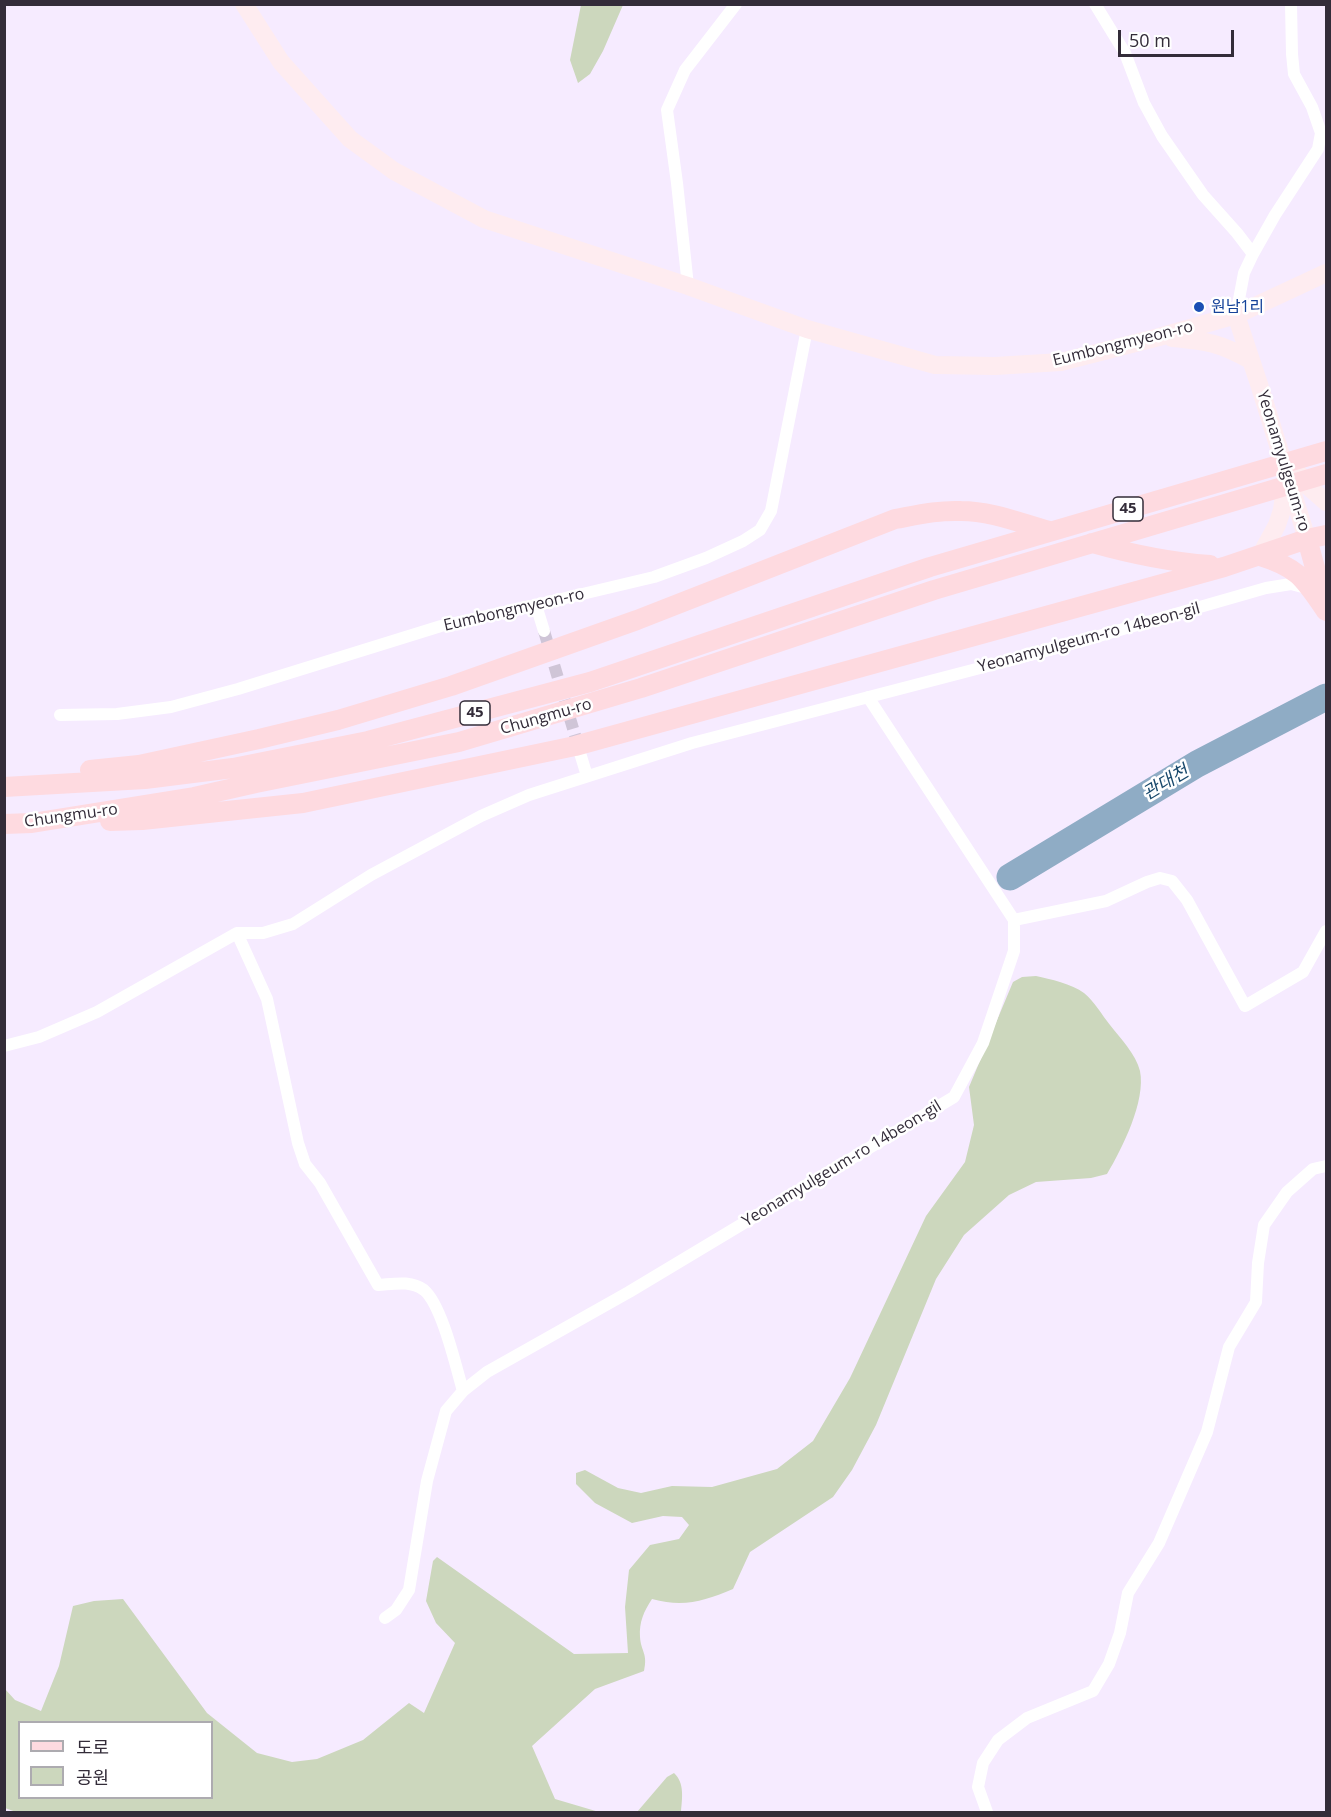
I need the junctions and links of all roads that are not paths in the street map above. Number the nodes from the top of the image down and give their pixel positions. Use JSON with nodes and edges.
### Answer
{"nodes":[{"id":1,"x":244,"y":4,"type":"edge"},
{"id":2,"x":736,"y":4,"type":"edge"},
{"id":3,"x":1095,"y":4,"type":"edge"},
{"id":4,"x":1291,"y":4,"type":"edge"},
{"id":5,"x":1253,"y":254,"type":"junction"},
{"id":6,"x":1326,"y":273,"type":"edge"},
{"id":7,"x":688,"y":286,"type":"junction"},
{"id":8,"x":1236,"y":315,"type":"junction"},
{"id":9,"x":807,"y":329,"type":"junction"},
{"id":10,"x":1159,"y":337,"type":"junction"},
{"id":11,"x":1250,"y":360,"type":"junction"},
{"id":12,"x":1280,"y":450,"type":"junction"},
{"id":13,"x":1326,"y":451,"type":"edge"},
{"id":14,"x":1287,"y":473,"type":"junction"},
{"id":15,"x":1326,"y":474,"type":"edge"},
{"id":16,"x":1326,"y":502,"type":"edge"},
{"id":17,"x":1326,"y":535,"type":"edge"},
{"id":18,"x":1307,"y":539,"type":"junction"},
{"id":19,"x":1260,"y":556,"type":"junction"},
{"id":20,"x":1224,"y":567,"type":"junction"},
{"id":21,"x":1311,"y":589,"type":"junction"},
{"id":22,"x":536,"y":605,"type":"junction"},
{"id":23,"x":1326,"y":610,"type":"edge"},
{"id":24,"x":544,"y":631,"type":"tunnel mouth"},
{"id":25,"x":868,"y":697,"type":"junction"},
{"id":26,"x":60,"y":715,"type":"dead end"},
{"id":27,"x":580,"y":753,"type":"tunnel mouth"},
{"id":28,"x":587,"y":776,"type":"junction"},
{"id":29,"x":4,"y":779,"type":"edge"},
{"id":30,"x":4,"y":787,"type":"edge"},
{"id":31,"x":32,"y":823,"type":"junction"},
{"id":32,"x":4,"y":824,"type":"edge"},
{"id":33,"x":1014,"y":920,"type":"junction"},
{"id":34,"x":1326,"y":931,"type":"edge"},
{"id":35,"x":237,"y":933,"type":"junction"},
{"id":36,"x":4,"y":1046,"type":"edge"},
{"id":37,"x":1326,"y":1166,"type":"edge"},
{"id":38,"x":463,"y":1391,"type":"junction"},
{"id":39,"x":385,"y":1618,"type":"dead end"},
{"id":40,"x":987,"y":1812,"type":"edge"}],
"edges":[{"from":1,"to":7,"type":"street","name":"Eumbongmyeon-ro"},
{"from":2,"to":7,"type":"street"},
{"from":3,"to":5,"type":"street"},
{"from":4,"to":5,"type":"street"},
{"from":5,"to":8,"type":"street"},
{"from":6,"to":8,"type":"street","name":"Eumbongmyeon-ro"},
{"from":7,"to":9,"type":"street","name":"Eumbongmyeon-ro"},
{"from":8,"to":10,"type":"street","name":"Eumbongmyeon-ro"},
{"from":8,"to":11,"type":"street","name":"Yeonamyulgeum-ro"},
{"from":9,"to":10,"type":"street","name":"Eumbongmyeon-ro"},
{"from":9,"to":22,"type":"street","name":"Eumbongmyeon-ro"},
{"from":10,"to":11,"type":"street"},
{"from":11,"to":12,"type":"street","name":"Yeonamyulgeum-ro"},
{"from":12,"to":14,"type":"street","name":"Yeonamyulgeum-ro"},
{"from":12,"to":16,"type":"street"},
{"from":13,"to":30,"type":"main road","name":"Chungmu-ro","number":"45"},
{"from":14,"to":18,"type":"street","name":"Yeonamyulgeum-ro"},
{"from":14,"to":19,"type":"street"},
{"from":15,"to":31,"type":"main road","name":"Chungmu-ro","number":"45"},
{"from":17,"to":18,"type":"main road"},
{"from":18,"to":19,"type":"main road"},
{"from":18,"to":23,"type":"main road","name":"Yeonamyulgeum-ro"},
{"from":19,"to":20,"type":"main road"},
{"from":19,"to":21,"type":"main road"},
{"from":20,"to":29,"type":"main road"},
{"from":20,"to":31,"type":"main road"},
{"from":21,"to":23,"type":"main road"},
{"from":21,"to":25,"type":"street","name":"Yeonamyulgeum-ro 14beon-gil"},
{"from":22,"to":24,"type":"street"},
{"from":22,"to":26,"type":"street","name":"Eumbongmyeon-ro"},
{"from":25,"to":28,"type":"street","name":"Yeonamyulgeum-ro 14beon-gil"},
{"from":25,"to":33,"type":"street"},
{"from":27,"to":28,"type":"street"},
{"from":28,"to":35,"type":"street","name":"Yeonamyulgeum-ro 14beon-gil"},
{"from":31,"to":32,"type":"main road","name":"Chungmu-ro","number":"45"},
{"from":33,"to":34,"type":"street"},
{"from":33,"to":38,"type":"street","name":"Yeonamyulgeum-ro 14beon-gil"},
{"from":35,"to":36,"type":"street","name":"Yeonamyulgeum-ro 14beon-gil"},
{"from":35,"to":38,"type":"street"},
{"from":37,"to":40,"type":"street"},
{"from":38,"to":39,"type":"street","name":"Yeonamyulgeum-ro 14beon-gil"}]}
